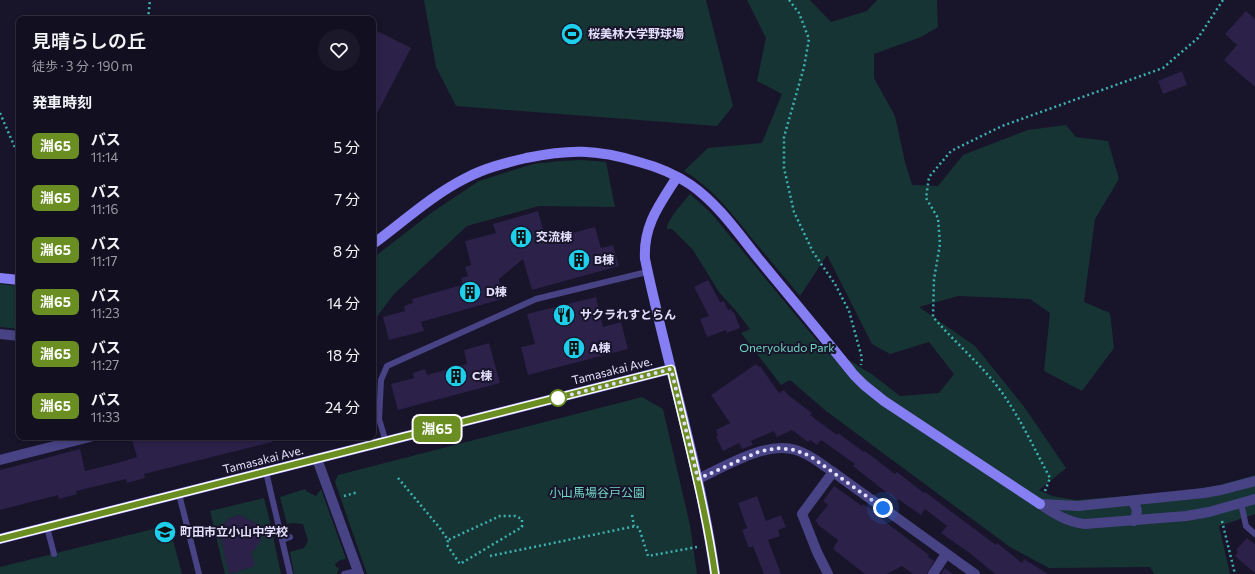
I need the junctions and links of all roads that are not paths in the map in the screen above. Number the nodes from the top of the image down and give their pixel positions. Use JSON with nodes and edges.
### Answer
{"nodes":[{"id":1,"x":677,"y":177,"type":"junction"},
{"id":2,"x":376,"y":242,"type":"edge"},
{"id":3,"x":647,"y":272,"type":"junction"},
{"id":4,"x":0,"y":278,"type":"edge"},
{"id":5,"x":16,"y":280,"type":"edge"},
{"id":6,"x":0,"y":334,"type":"edge"},
{"id":7,"x":16,"y":336,"type":"edge"},
{"id":8,"x":671,"y":369,"type":"junction"},
{"id":9,"x":78,"y":440,"type":"edge"},
{"id":10,"x":386,"y":442,"type":"junction"},
{"id":11,"x":317,"y":459,"type":"junction"},
{"id":12,"x":0,"y":460,"type":"edge"},
{"id":13,"x":266,"y":472,"type":"junction"},
{"id":14,"x":833,"y":472,"type":"junction"},
{"id":15,"x":698,"y":479,"type":"junction"},
{"id":16,"x":1255,"y":481,"type":"edge"},
{"id":17,"x":179,"y":494,"type":"junction"},
{"id":18,"x":1145,"y":499,"type":"junction"},
{"id":19,"x":1255,"y":499,"type":"edge"},
{"id":20,"x":1132,"y":501,"type":"junction"},
{"id":21,"x":1241,"y":503,"type":"junction"},
{"id":22,"x":1040,"y":504,"type":"junction"},
{"id":23,"x":1147,"y":520,"type":"junction"},
{"id":24,"x":1134,"y":521,"type":"junction"},
{"id":25,"x":47,"y":527,"type":"junction"},
{"id":26,"x":1255,"y":534,"type":"edge"},
{"id":27,"x":290,"y":537,"type":"dead end"},
{"id":28,"x":0,"y":539,"type":"edge"},
{"id":29,"x":282,"y":540,"type":"junction"},
{"id":30,"x":54,"y":554,"type":"dead end"},
{"id":31,"x":946,"y":554,"type":"junction"},
{"id":32,"x":358,"y":572,"type":"edge"},
{"id":33,"x":199,"y":574,"type":"edge"},
{"id":34,"x":290,"y":574,"type":"edge"},
{"id":35,"x":344,"y":574,"type":"edge"},
{"id":36,"x":715,"y":574,"type":"edge"},
{"id":37,"x":828,"y":574,"type":"edge"},
{"id":38,"x":934,"y":574,"type":"edge"},
{"id":39,"x":975,"y":574,"type":"edge"}],
"edges":[{"from":1,"to":2,"type":"street"},
{"from":1,"to":3,"type":"street"},
{"from":1,"to":22,"type":"street"},
{"from":3,"to":8,"type":"street"},
{"from":3,"to":10,"type":"lane"},
{"from":4,"to":5,"type":"street"},
{"from":6,"to":7,"type":"street"},
{"from":8,"to":10,"type":"street","name":"Tamasakai Ave."},
{"from":8,"to":15,"type":"street"},
{"from":9,"to":12,"type":"street"},
{"from":10,"to":11,"type":"street","name":"Tamasakai Ave."},
{"from":11,"to":13,"type":"street","name":"Tamasakai Ave."},
{"from":11,"to":32,"type":"street"},
{"from":13,"to":17,"type":"street","name":"Tamasakai Ave."},
{"from":13,"to":29,"type":"lane"},
{"from":14,"to":15,"type":"street"},
{"from":14,"to":31,"type":"street"},
{"from":14,"to":37,"type":"street"},
{"from":15,"to":36,"type":"street"},
{"from":16,"to":18,"type":"street"},
{"from":17,"to":25,"type":"street","name":"Tamasakai Ave."},
{"from":17,"to":33,"type":"lane"},
{"from":18,"to":20,"type":"street"},
{"from":18,"to":23,"type":"street"},
{"from":19,"to":21,"type":"street"},
{"from":20,"to":22,"type":"street"},
{"from":20,"to":24,"type":"street"},
{"from":21,"to":23,"type":"street"},
{"from":21,"to":26,"type":"lane"},
{"from":22,"to":24,"type":"street"},
{"from":23,"to":24,"type":"street"},
{"from":25,"to":28,"type":"street","name":"Tamasakai Ave."},
{"from":25,"to":30,"type":"lane"},
{"from":27,"to":29,"type":"lane"},
{"from":29,"to":34,"type":"lane"},
{"from":31,"to":38,"type":"street"},
{"from":31,"to":39,"type":"street"},
{"from":32,"to":35,"type":"lane"}]}
